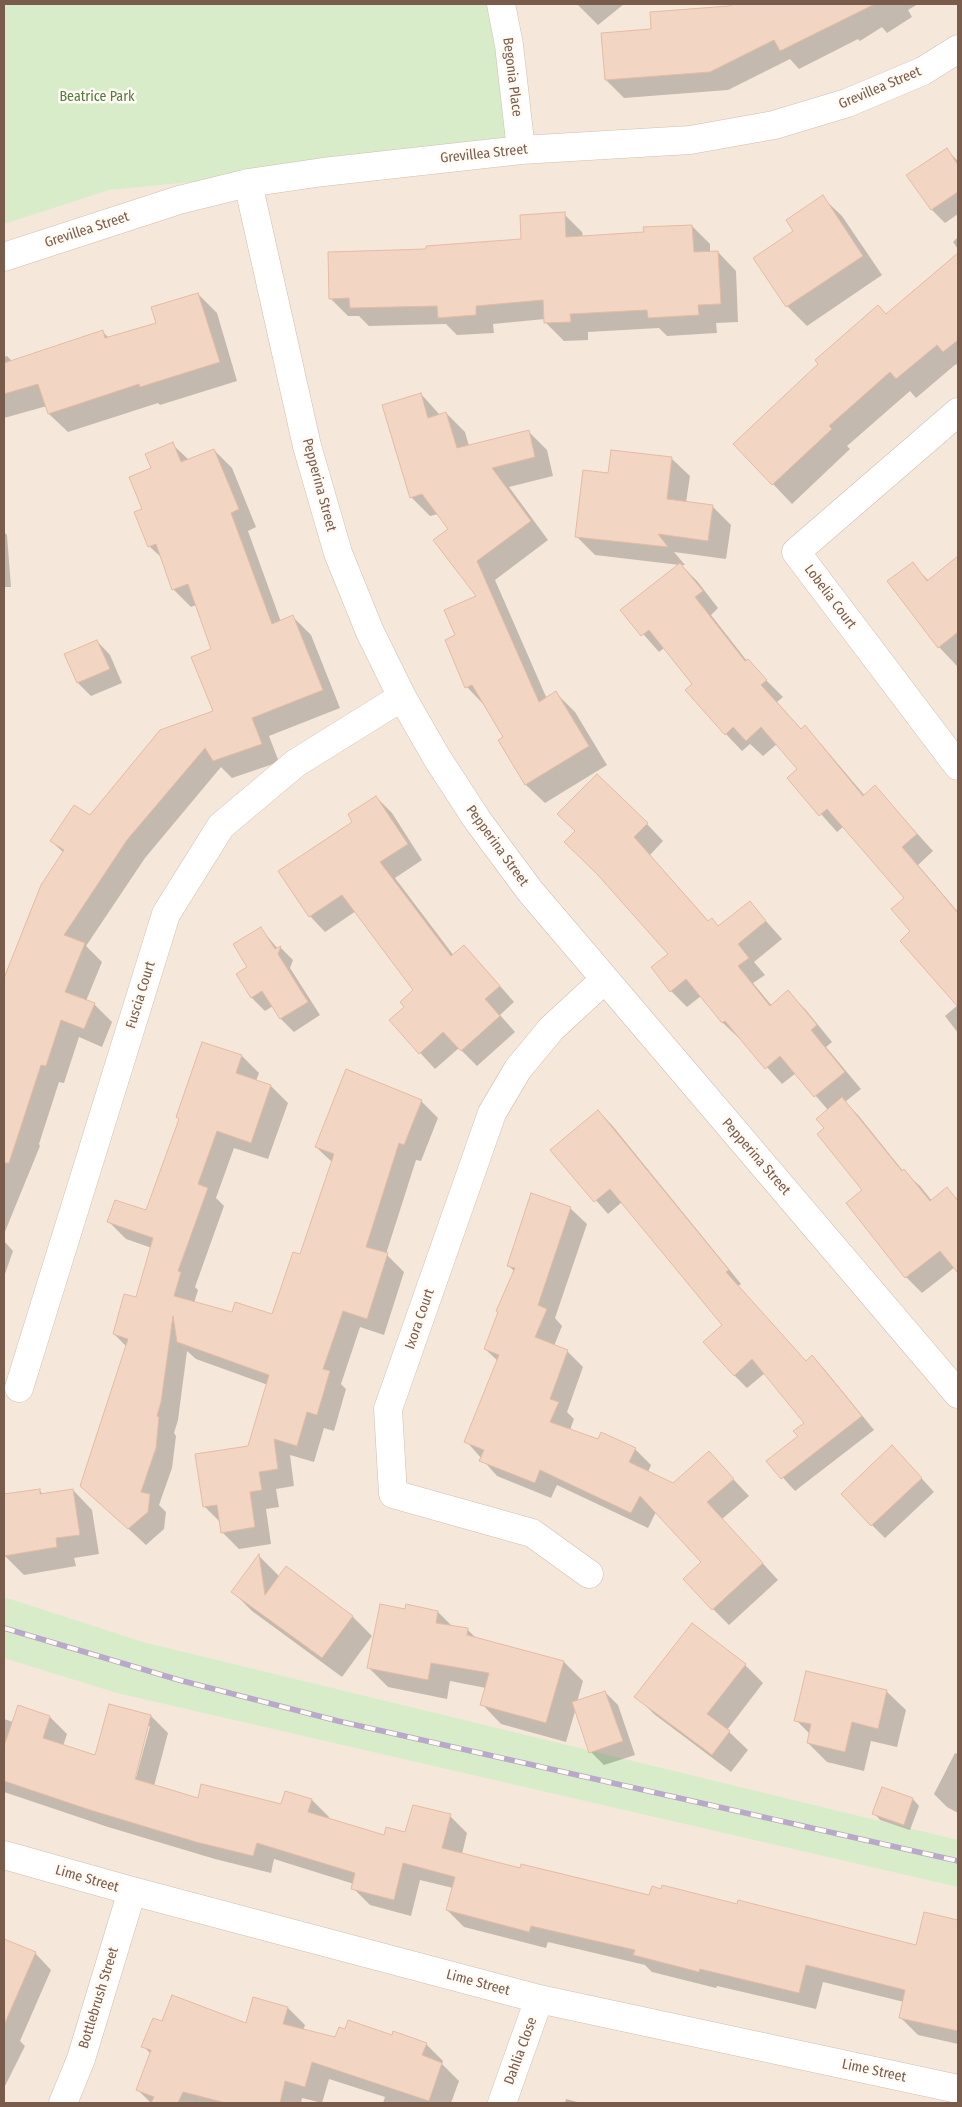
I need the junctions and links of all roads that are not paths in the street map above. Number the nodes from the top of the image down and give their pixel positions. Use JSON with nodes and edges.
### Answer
{"nodes":[{"id":1,"x":500,"y":4,"type":"edge"},
{"id":2,"x":958,"y":49,"type":"edge"},
{"id":3,"x":521,"y":150,"type":"junction"},
{"id":4,"x":248,"y":183,"type":"junction"},
{"id":5,"x":4,"y":257,"type":"edge"},
{"id":6,"x":958,"y":412,"type":"edge"},
{"id":7,"x":402,"y":697,"type":"junction"},
{"id":8,"x":958,"y":766,"type":"edge"},
{"id":9,"x":604,"y":980,"type":"junction"},
{"id":10,"x":19,"y":1388,"type":"dead end"},
{"id":11,"x":958,"y":1394,"type":"edge"},
{"id":12,"x":589,"y":1574,"type":"dead end"},
{"id":13,"x":4,"y":1855,"type":"edge"},
{"id":14,"x":132,"y":1891,"type":"junction"},
{"id":15,"x":539,"y":1999,"type":"junction"},
{"id":16,"x":940,"y":2092,"type":"edge"},
{"id":17,"x":63,"y":2103,"type":"edge"},
{"id":18,"x":502,"y":2103,"type":"edge"}],
"edges":[{"from":1,"to":3,"type":"street","name":"Begonia Place"},
{"from":2,"to":3,"type":"street","name":"Grevillea Street"},
{"from":3,"to":4,"type":"street","name":"Grevillea Street"},
{"from":4,"to":5,"type":"street","name":"Grevillea Street"},
{"from":4,"to":7,"type":"street","name":"Pepperina Street"},
{"from":6,"to":8,"type":"street","name":"Lobelia Court"},
{"from":7,"to":9,"type":"street","name":"Pepperina Street"},
{"from":7,"to":10,"type":"street","name":"Fuscia Court"},
{"from":9,"to":11,"type":"street","name":"Pepperina Street"},
{"from":9,"to":12,"type":"street","name":"Ixora Court"},
{"from":13,"to":14,"type":"street","name":"Lime Street"},
{"from":14,"to":15,"type":"street","name":"Lime Street"},
{"from":14,"to":17,"type":"street","name":"Bottlebrush Street"},
{"from":15,"to":16,"type":"street","name":"Lime Street"},
{"from":15,"to":18,"type":"street","name":"Dahlia Close"}]}
